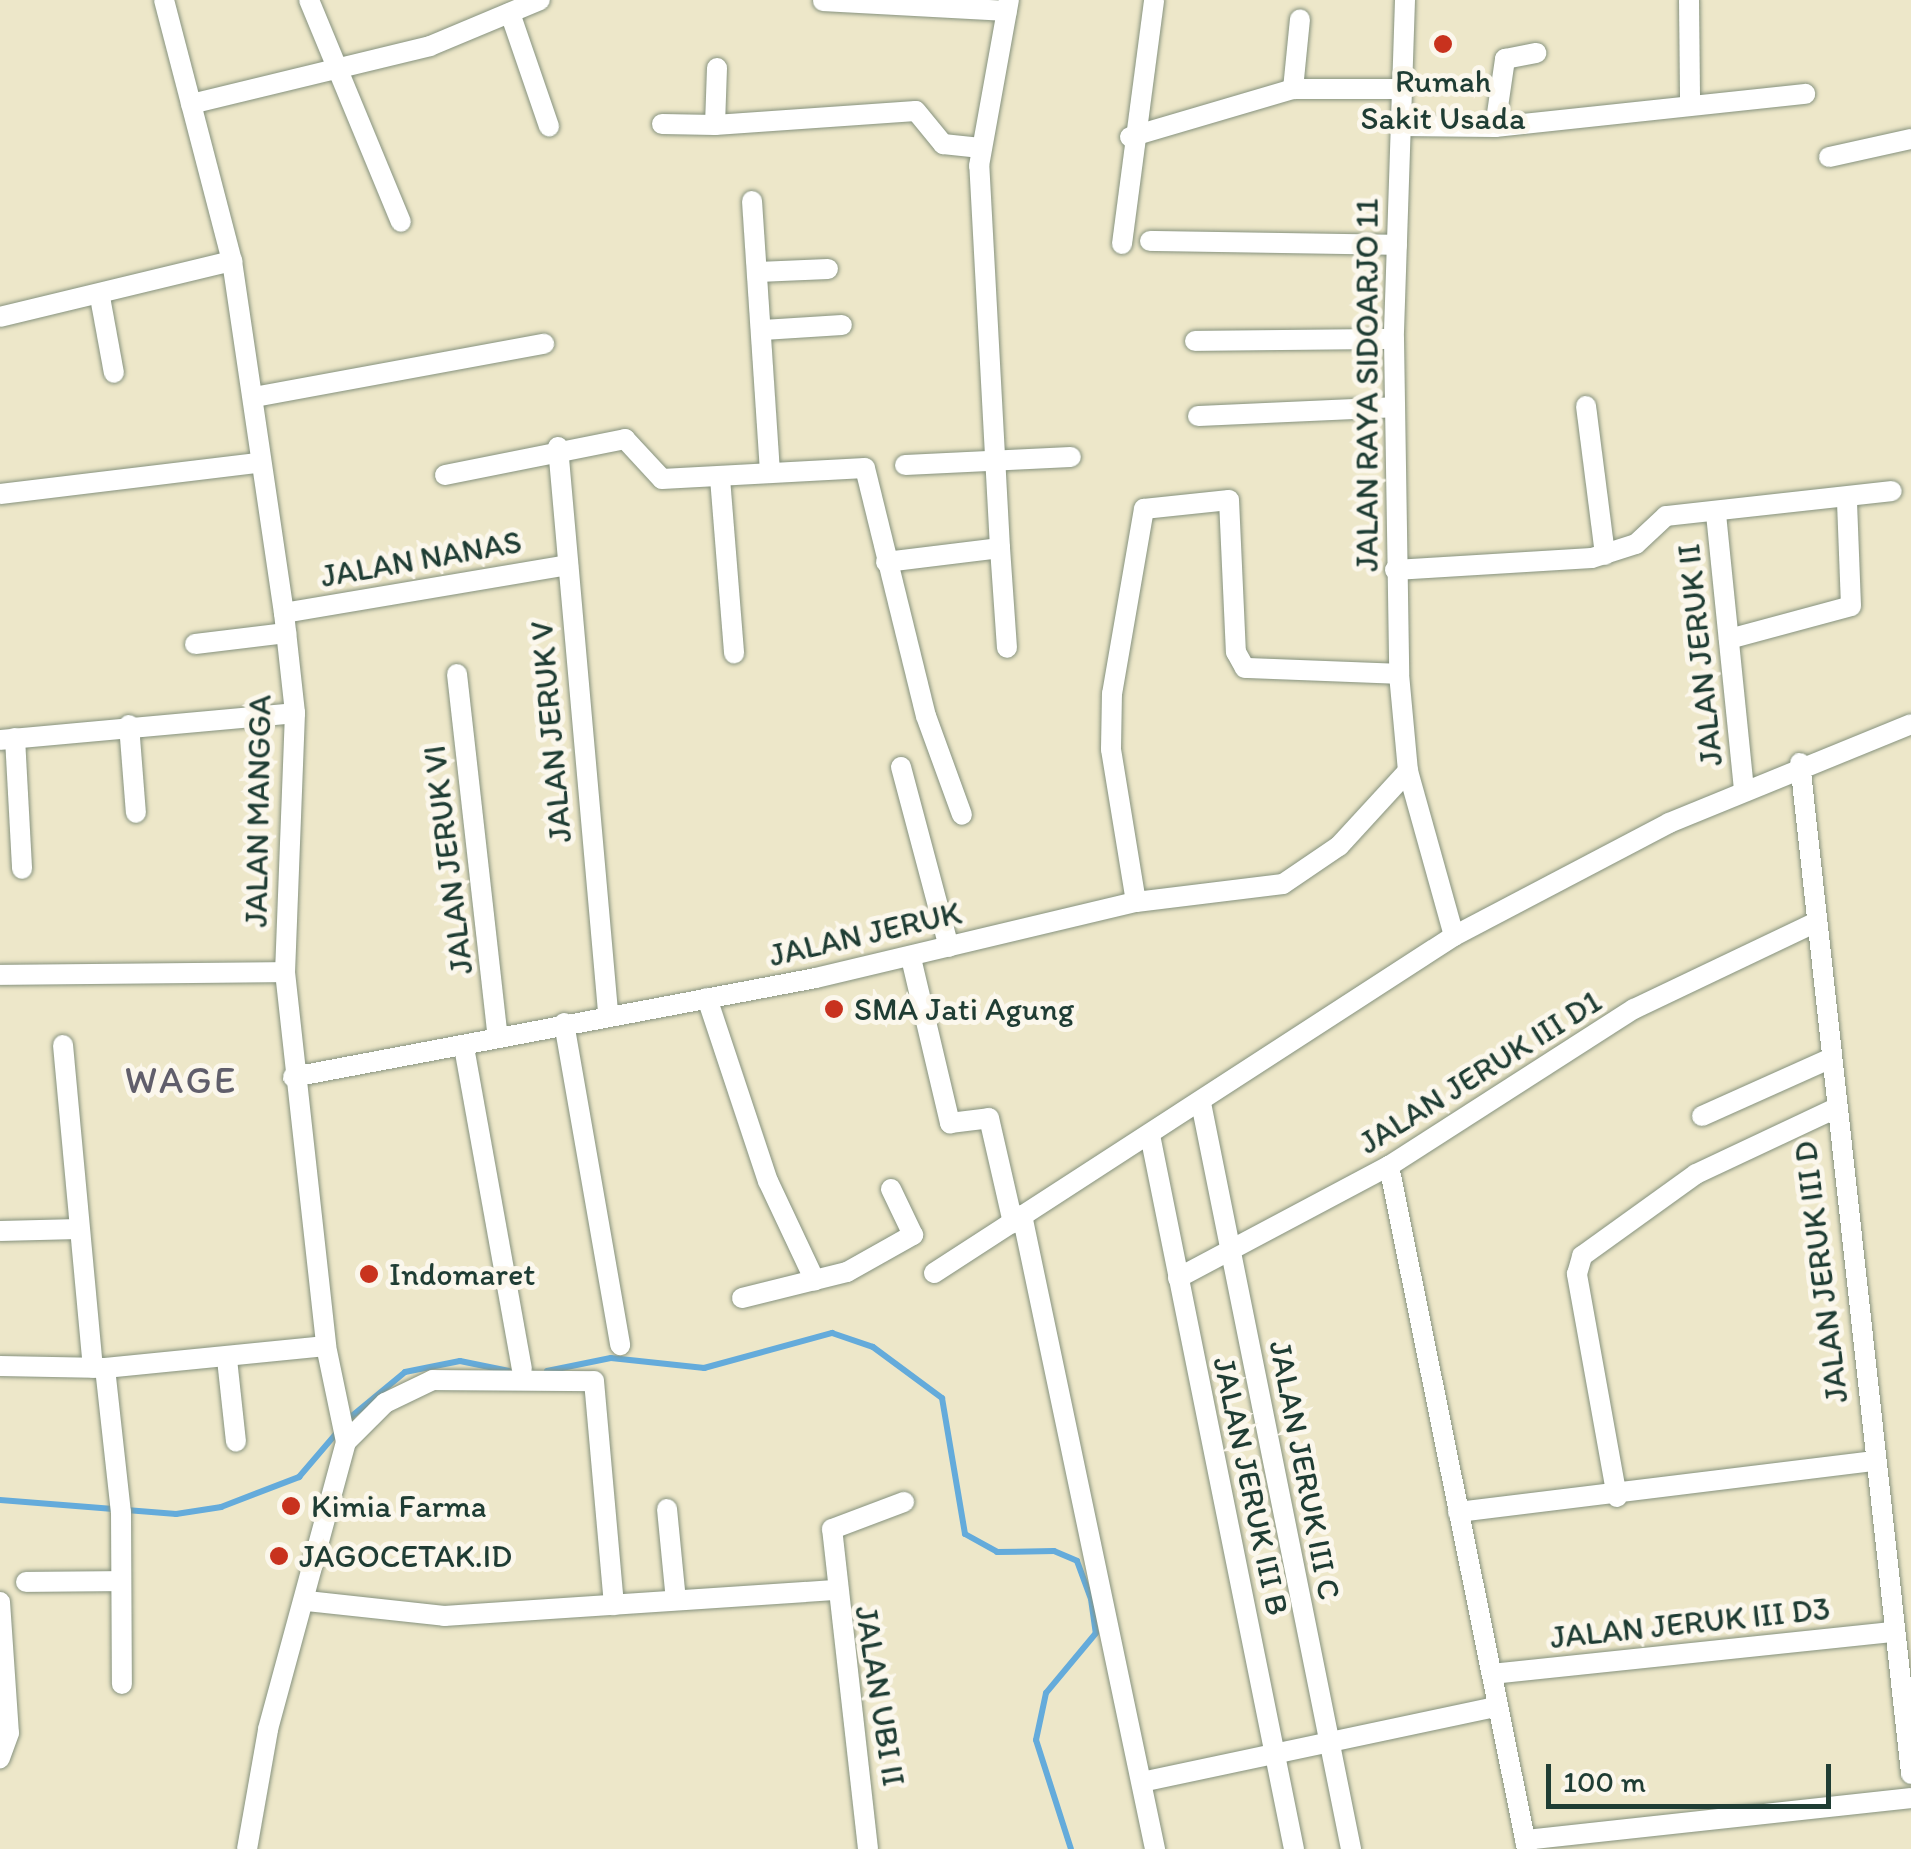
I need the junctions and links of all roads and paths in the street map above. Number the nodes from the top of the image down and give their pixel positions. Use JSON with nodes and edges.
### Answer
{"nodes":[{"id":1,"x":164,"y":0,"type":"edge"},
{"id":2,"x":309,"y":0,"type":"edge"},
{"id":3,"x":540,"y":0,"type":"edge"},
{"id":4,"x":1154,"y":0,"type":"edge"},
{"id":5,"x":1405,"y":0,"type":"edge"},
{"id":6,"x":1689,"y":0,"type":"edge"},
{"id":7,"x":823,"y":1,"type":"edge"},
{"id":8,"x":1008,"y":6,"type":"edge"},
{"id":9,"x":510,"y":13,"type":"junction"},
{"id":10,"x":1300,"y":20,"type":"dead end"},
{"id":11,"x":1536,"y":53,"type":"dead end"},
{"id":12,"x":342,"y":65,"type":"junction"},
{"id":13,"x":717,"y":68,"type":"dead end"},
{"id":14,"x":1293,"y":89,"type":"junction"},
{"id":15,"x":1401,"y":89,"type":"junction"},
{"id":16,"x":1805,"y":94,"type":"dead end"},
{"id":17,"x":191,"y":104,"type":"junction"},
{"id":18,"x":1690,"y":104,"type":"junction"},
{"id":19,"x":662,"y":124,"type":"dead end"},
{"id":20,"x":715,"y":124,"type":"junction"},
{"id":21,"x":550,"y":126,"type":"dead end"},
{"id":22,"x":1400,"y":126,"type":"junction"},
{"id":23,"x":1495,"y":127,"type":"junction"},
{"id":24,"x":1130,"y":137,"type":"junction"},
{"id":25,"x":1911,"y":139,"type":"edge"},
{"id":26,"x":981,"y":148,"type":"junction"},
{"id":27,"x":1829,"y":158,"type":"dead end"},
{"id":28,"x":752,"y":201,"type":"dead end"},
{"id":29,"x":401,"y":222,"type":"dead end"},
{"id":30,"x":1150,"y":241,"type":"dead end"},
{"id":31,"x":1122,"y":244,"type":"dead end"},
{"id":32,"x":1397,"y":245,"type":"junction"},
{"id":33,"x":232,"y":261,"type":"junction"},
{"id":34,"x":828,"y":269,"type":"dead end"},
{"id":35,"x":758,"y":272,"type":"junction"},
{"id":36,"x":100,"y":297,"type":"junction"},
{"id":37,"x":1,"y":312,"type":"edge"},
{"id":38,"x":842,"y":325,"type":"dead end"},
{"id":39,"x":762,"y":330,"type":"junction"},
{"id":40,"x":1394,"y":339,"type":"junction"},
{"id":41,"x":1195,"y":341,"type":"dead end"},
{"id":42,"x":544,"y":344,"type":"dead end"},
{"id":43,"x":114,"y":372,"type":"dead end"},
{"id":44,"x":254,"y":397,"type":"junction"},
{"id":45,"x":1586,"y":406,"type":"dead end"},
{"id":46,"x":1394,"y":407,"type":"junction"},
{"id":47,"x":1198,"y":416,"type":"dead end"},
{"id":48,"x":558,"y":447,"type":"junction"},
{"id":49,"x":1071,"y":457,"type":"dead end"},
{"id":50,"x":990,"y":458,"type":"junction"},
{"id":51,"x":258,"y":463,"type":"junction"},
{"id":52,"x":905,"y":464,"type":"dead end"},
{"id":53,"x":770,"y":471,"type":"junction"},
{"id":54,"x":445,"y":474,"type":"dead end"},
{"id":55,"x":720,"y":478,"type":"junction"},
{"id":56,"x":1892,"y":492,"type":"dead end"},
{"id":57,"x":0,"y":494,"type":"edge"},
{"id":58,"x":1847,"y":501,"type":"junction"},
{"id":59,"x":1716,"y":514,"type":"junction"},
{"id":60,"x":1000,"y":548,"type":"junction"},
{"id":61,"x":1605,"y":555,"type":"junction"},
{"id":62,"x":886,"y":562,"type":"junction"},
{"id":63,"x":568,"y":564,"type":"junction"},
{"id":64,"x":1395,"y":570,"type":"junction"},
{"id":65,"x":285,"y":623,"type":"junction"},
{"id":66,"x":1729,"y":639,"type":"junction"},
{"id":67,"x":195,"y":644,"type":"dead end"},
{"id":68,"x":1007,"y":648,"type":"dead end"},
{"id":69,"x":734,"y":653,"type":"dead end"},
{"id":70,"x":457,"y":674,"type":"dead end"},
{"id":71,"x":1399,"y":674,"type":"junction"},
{"id":72,"x":295,"y":713,"type":"junction"},
{"id":73,"x":1911,"y":724,"type":"edge"},
{"id":74,"x":129,"y":726,"type":"junction"},
{"id":75,"x":7,"y":739,"type":"edge"},
{"id":76,"x":1800,"y":763,"type":"junction"},
{"id":77,"x":902,"y":767,"type":"dead end"},
{"id":78,"x":1408,"y":770,"type":"junction"},
{"id":79,"x":1744,"y":790,"type":"junction"},
{"id":80,"x":136,"y":813,"type":"dead end"},
{"id":81,"x":962,"y":814,"type":"dead end"},
{"id":82,"x":22,"y":869,"type":"dead end"},
{"id":83,"x":1136,"y":902,"type":"junction"},
{"id":84,"x":1816,"y":922,"type":"junction"},
{"id":85,"x":1454,"y":936,"type":"junction"},
{"id":86,"x":949,"y":947,"type":"junction"},
{"id":87,"x":910,"y":958,"type":"junction"},
{"id":88,"x":285,"y":972,"type":"junction"},
{"id":89,"x":0,"y":975,"type":"edge"},
{"id":90,"x":707,"y":998,"type":"junction"},
{"id":91,"x":608,"y":1012,"type":"junction"},
{"id":92,"x":564,"y":1023,"type":"junction"},
{"id":93,"x":498,"y":1038,"type":"junction"},
{"id":94,"x":62,"y":1045,"type":"dead end"},
{"id":95,"x":464,"y":1047,"type":"junction"},
{"id":96,"x":1826,"y":1060,"type":"junction"},
{"id":97,"x":293,"y":1076,"type":"junction"},
{"id":98,"x":1201,"y":1103,"type":"junction"},
{"id":99,"x":1832,"y":1110,"type":"junction"},
{"id":100,"x":1702,"y":1116,"type":"dead end"},
{"id":101,"x":1150,"y":1135,"type":"junction"},
{"id":102,"x":1389,"y":1166,"type":"junction"},
{"id":103,"x":891,"y":1189,"type":"dead end"},
{"id":104,"x":1018,"y":1219,"type":"junction"},
{"id":105,"x":79,"y":1229,"type":"junction"},
{"id":106,"x":0,"y":1231,"type":"edge"},
{"id":107,"x":1232,"y":1255,"type":"junction"},
{"id":108,"x":934,"y":1273,"type":"dead end"},
{"id":109,"x":1178,"y":1278,"type":"junction"},
{"id":110,"x":815,"y":1281,"type":"junction"},
{"id":111,"x":742,"y":1298,"type":"dead end"},
{"id":112,"x":620,"y":1345,"type":"dead end"},
{"id":113,"x":326,"y":1346,"type":"junction"},
{"id":114,"x":227,"y":1359,"type":"junction"},
{"id":115,"x":0,"y":1366,"type":"edge"},
{"id":116,"x":99,"y":1368,"type":"junction"},
{"id":117,"x":522,"y":1370,"type":"dead end"},
{"id":118,"x":345,"y":1434,"type":"junction"},
{"id":119,"x":236,"y":1442,"type":"dead end"},
{"id":120,"x":1873,"y":1461,"type":"junction"},
{"id":121,"x":1617,"y":1497,"type":"junction"},
{"id":122,"x":904,"y":1502,"type":"dead end"},
{"id":123,"x":667,"y":1508,"type":"dead end"},
{"id":124,"x":1458,"y":1512,"type":"junction"},
{"id":125,"x":121,"y":1581,"type":"junction"},
{"id":126,"x":26,"y":1582,"type":"dead end"},
{"id":127,"x":834,"y":1590,"type":"junction"},
{"id":128,"x":676,"y":1600,"type":"junction"},
{"id":129,"x":307,"y":1601,"type":"junction"},
{"id":130,"x":0,"y":1602,"type":"edge"},
{"id":131,"x":614,"y":1605,"type":"junction"},
{"id":132,"x":1894,"y":1632,"type":"junction"},
{"id":133,"x":1492,"y":1674,"type":"junction"},
{"id":134,"x":122,"y":1684,"type":"dead end"},
{"id":135,"x":1496,"y":1707,"type":"junction"},
{"id":136,"x":4,"y":1715,"type":"edge"},
{"id":137,"x":1330,"y":1743,"type":"junction"},
{"id":138,"x":1276,"y":1754,"type":"junction"},
{"id":139,"x":0,"y":1758,"type":"edge"},
{"id":140,"x":1911,"y":1774,"type":"edge"},
{"id":141,"x":1142,"y":1782,"type":"junction"},
{"id":142,"x":1911,"y":1798,"type":"edge"},
{"id":143,"x":1526,"y":1845,"type":"edge"},
{"id":144,"x":247,"y":1849,"type":"edge"},
{"id":145,"x":868,"y":1849,"type":"edge"},
{"id":146,"x":1155,"y":1849,"type":"edge"},
{"id":147,"x":1294,"y":1849,"type":"edge"},
{"id":148,"x":1351,"y":1849,"type":"edge"}],
"edges":[{"from":1,"to":17,"type":"street","name":"JALAN MANGGA"},
{"from":2,"to":12,"type":"street"},
{"from":3,"to":9,"type":"street"},
{"from":4,"to":24,"type":"street"},
{"from":5,"to":15,"type":"street","name":"JALAN RAYA SIDOARJO 11"},
{"from":6,"to":18,"type":"street"},
{"from":7,"to":8,"type":"street"},
{"from":8,"to":26,"type":"street"},
{"from":9,"to":12,"type":"street"},
{"from":9,"to":21,"type":"street"},
{"from":10,"to":14,"type":"street"},
{"from":11,"to":23,"type":"street"},
{"from":12,"to":17,"type":"street"},
{"from":12,"to":29,"type":"street"},
{"from":13,"to":20,"type":"street"},
{"from":14,"to":15,"type":"street"},
{"from":14,"to":24,"type":"street"},
{"from":15,"to":22,"type":"street","name":"JALAN RAYA SIDOARJO 11"},
{"from":16,"to":18,"type":"street"},
{"from":17,"to":33,"type":"street","name":"JALAN MANGGA"},
{"from":18,"to":23,"type":"street"},
{"from":19,"to":20,"type":"street"},
{"from":20,"to":26,"type":"street"},
{"from":22,"to":23,"type":"street"},
{"from":22,"to":32,"type":"street","name":"JALAN RAYA SIDOARJO 11"},
{"from":24,"to":31,"type":"street"},
{"from":25,"to":27,"type":"street"},
{"from":26,"to":50,"type":"street"},
{"from":28,"to":35,"type":"street"},
{"from":30,"to":32,"type":"street"},
{"from":32,"to":40,"type":"street","name":"JALAN RAYA SIDOARJO 11"},
{"from":33,"to":36,"type":"street"},
{"from":33,"to":44,"type":"street","name":"JALAN MANGGA"},
{"from":34,"to":35,"type":"street"},
{"from":35,"to":39,"type":"street"},
{"from":36,"to":37,"type":"street"},
{"from":36,"to":43,"type":"street"},
{"from":38,"to":39,"type":"street"},
{"from":39,"to":53,"type":"street"},
{"from":40,"to":41,"type":"street"},
{"from":40,"to":46,"type":"street","name":"JALAN RAYA SIDOARJO 11"},
{"from":42,"to":44,"type":"street"},
{"from":44,"to":51,"type":"street","name":"JALAN MANGGA"},
{"from":45,"to":61,"type":"street"},
{"from":46,"to":47,"type":"street"},
{"from":46,"to":64,"type":"street","name":"JALAN RAYA SIDOARJO 11"},
{"from":48,"to":54,"type":"street"},
{"from":48,"to":55,"type":"street"},
{"from":48,"to":63,"type":"street","name":"JALAN JERUK V"},
{"from":49,"to":50,"type":"street"},
{"from":50,"to":52,"type":"street"},
{"from":50,"to":60,"type":"street"},
{"from":51,"to":57,"type":"street"},
{"from":51,"to":65,"type":"street","name":"JALAN MANGGA"},
{"from":53,"to":55,"type":"street"},
{"from":53,"to":62,"type":"street"},
{"from":55,"to":69,"type":"street"},
{"from":56,"to":58,"type":"street","name":"JALAN JERUK II"},
{"from":58,"to":59,"type":"street","name":"JALAN JERUK II"},
{"from":58,"to":66,"type":"street"},
{"from":59,"to":61,"type":"street","name":"JALAN JERUK II"},
{"from":59,"to":66,"type":"street","name":"JALAN JERUK II"},
{"from":60,"to":62,"type":"street"},
{"from":60,"to":68,"type":"street"},
{"from":61,"to":64,"type":"street","name":"JALAN JERUK II"},
{"from":62,"to":81,"type":"street"},
{"from":63,"to":65,"type":"street","name":"JALAN NANAS"},
{"from":63,"to":91,"type":"street","name":"JALAN JERUK V"},
{"from":64,"to":71,"type":"street","name":"JALAN RAYA SIDOARJO 11"},
{"from":65,"to":67,"type":"street","name":"JALAN NANAS"},
{"from":65,"to":72,"type":"street","name":"JALAN MANGGA"},
{"from":66,"to":79,"type":"street","name":"JALAN JERUK II"},
{"from":70,"to":93,"type":"street","name":"JALAN JERUK VI"},
{"from":71,"to":78,"type":"street","name":"JALAN RAYA SIDOARJO 11"},
{"from":71,"to":83,"type":"street"},
{"from":72,"to":74,"type":"street"},
{"from":72,"to":88,"type":"street","name":"JALAN MANGGA"},
{"from":73,"to":76,"type":"street"},
{"from":74,"to":75,"type":"street"},
{"from":74,"to":80,"type":"street"},
{"from":75,"to":82,"type":"street"},
{"from":76,"to":79,"type":"street"},
{"from":76,"to":84,"type":"street","name":"JALAN JERUK III D"},
{"from":77,"to":86,"type":"street"},
{"from":78,"to":83,"type":"street","name":"JALAN JERUK"},
{"from":78,"to":85,"type":"street","name":"JALAN RAYA SIDOARJO 11"},
{"from":79,"to":85,"type":"street"},
{"from":83,"to":86,"type":"street","name":"JALAN JERUK"},
{"from":84,"to":96,"type":"street","name":"JALAN JERUK III D"},
{"from":84,"to":102,"type":"street","name":"JALAN JERUK III D1"},
{"from":85,"to":98,"type":"street"},
{"from":86,"to":87,"type":"street","name":"JALAN JERUK"},
{"from":87,"to":90,"type":"street","name":"JALAN JERUK"},
{"from":87,"to":104,"type":"street"},
{"from":88,"to":89,"type":"street"},
{"from":88,"to":97,"type":"street","name":"JALAN MANGGA"},
{"from":90,"to":91,"type":"street","name":"JALAN JERUK"},
{"from":90,"to":110,"type":"street"},
{"from":91,"to":92,"type":"street","name":"JALAN JERUK"},
{"from":92,"to":93,"type":"street","name":"JALAN JERUK"},
{"from":92,"to":112,"type":"street"},
{"from":93,"to":95,"type":"street","name":"JALAN JERUK"},
{"from":94,"to":105,"type":"street"},
{"from":95,"to":97,"type":"street","name":"JALAN JERUK"},
{"from":95,"to":117,"type":"street"},
{"from":96,"to":99,"type":"street","name":"JALAN JERUK III D"},
{"from":96,"to":100,"type":"street"},
{"from":97,"to":113,"type":"street","name":"JALAN MANGGA"},
{"from":98,"to":101,"type":"street"},
{"from":98,"to":107,"type":"street","name":"JALAN JERUK III C"},
{"from":99,"to":120,"type":"street","name":"JALAN JERUK III D"},
{"from":99,"to":121,"type":"street"},
{"from":101,"to":104,"type":"street"},
{"from":101,"to":109,"type":"street","name":"JALAN JERUK III B"},
{"from":102,"to":107,"type":"street","name":"JALAN JERUK III D1"},
{"from":102,"to":124,"type":"street"},
{"from":103,"to":110,"type":"street"},
{"from":104,"to":108,"type":"street"},
{"from":104,"to":141,"type":"street"},
{"from":105,"to":106,"type":"street"},
{"from":105,"to":116,"type":"street"},
{"from":107,"to":109,"type":"street","name":"JALAN JERUK III D1"},
{"from":107,"to":137,"type":"street","name":"JALAN JERUK III C"},
{"from":109,"to":138,"type":"street","name":"JALAN JERUK III B"},
{"from":110,"to":111,"type":"street"},
{"from":113,"to":114,"type":"street"},
{"from":113,"to":118,"type":"street","name":"JALAN MANGGA"},
{"from":114,"to":116,"type":"street"},
{"from":114,"to":119,"type":"street"},
{"from":115,"to":116,"type":"street"},
{"from":116,"to":125,"type":"street"},
{"from":118,"to":129,"type":"street"},
{"from":118,"to":131,"type":"street"},
{"from":120,"to":121,"type":"street"},
{"from":120,"to":132,"type":"street","name":"JALAN JERUK III D"},
{"from":121,"to":124,"type":"street"},
{"from":122,"to":127,"type":"street"},
{"from":123,"to":128,"type":"street"},
{"from":124,"to":133,"type":"street"},
{"from":125,"to":126,"type":"street"},
{"from":125,"to":134,"type":"street"},
{"from":127,"to":128,"type":"street","name":"JALAN UBI II"},
{"from":127,"to":145,"type":"street","name":"JALAN UBI II"},
{"from":128,"to":131,"type":"street","name":"JALAN UBI II"},
{"from":129,"to":131,"type":"street","name":"JALAN UBI II"},
{"from":129,"to":144,"type":"street"},
{"from":130,"to":136,"type":"street"},
{"from":132,"to":133,"type":"street","name":"JALAN JERUK III D3"},
{"from":132,"to":140,"type":"street","name":"JALAN JERUK III D"},
{"from":133,"to":135,"type":"street"},
{"from":135,"to":137,"type":"street"},
{"from":135,"to":143,"type":"street"},
{"from":136,"to":139,"type":"street"},
{"from":137,"to":138,"type":"street"},
{"from":137,"to":148,"type":"street","name":"JALAN JERUK III C"},
{"from":138,"to":141,"type":"street"},
{"from":138,"to":147,"type":"street","name":"JALAN JERUK III B"},
{"from":141,"to":146,"type":"street"},
{"from":142,"to":143,"type":"street"}]}
